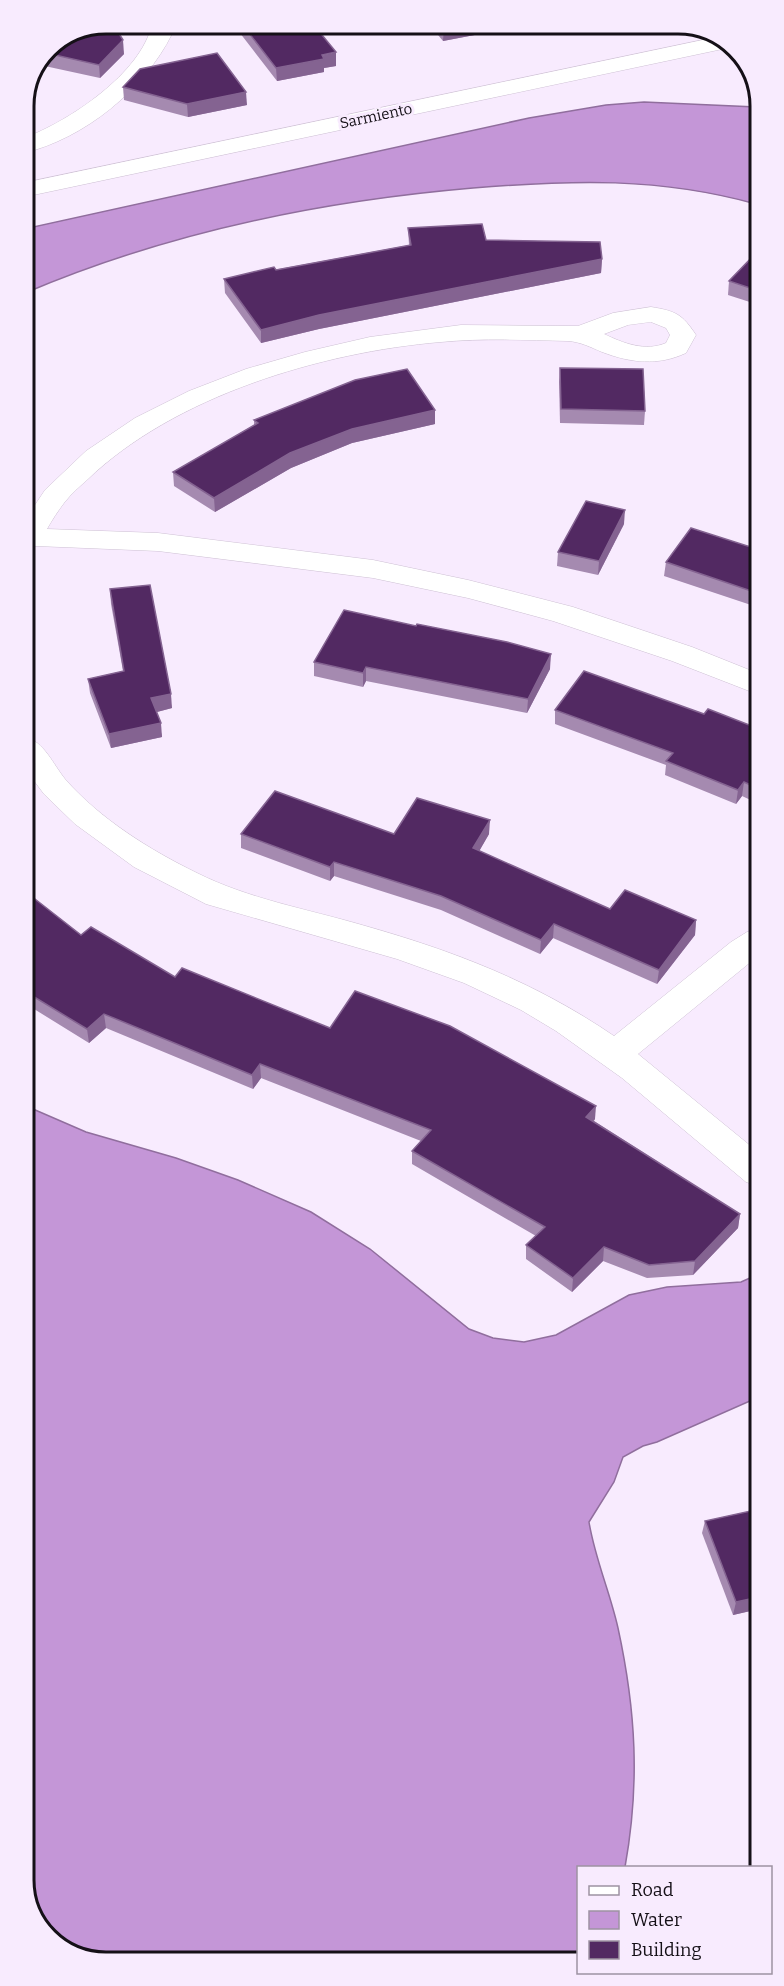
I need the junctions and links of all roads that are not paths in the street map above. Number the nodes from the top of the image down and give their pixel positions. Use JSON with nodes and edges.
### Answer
{"nodes":[{"id":1,"x":160,"y":34,"type":"edge"},
{"id":2,"x":714,"y":44,"type":"edge"},
{"id":3,"x":35,"y":141,"type":"edge"},
{"id":4,"x":35,"y":188,"type":"edge"},
{"id":5,"x":582,"y":334,"type":"dead end"},
{"id":6,"x":35,"y":525,"type":"edge"},
{"id":7,"x":35,"y":538,"type":"edge"},
{"id":8,"x":750,"y":681,"type":"edge"},
{"id":9,"x":35,"y":759,"type":"edge"},
{"id":10,"x":750,"y":945,"type":"edge"},
{"id":11,"x":615,"y":1054,"type":"junction"},
{"id":12,"x":750,"y":1165,"type":"edge"}],
"edges":[{"from":1,"to":3,"type":"street"},
{"from":2,"to":4,"type":"street","name":"Sarmiento"},
{"from":5,"to":6,"type":"street"},
{"from":7,"to":8,"type":"street"},
{"from":9,"to":11,"type":"street"},
{"from":10,"to":11,"type":"street"},
{"from":11,"to":12,"type":"street"}]}
